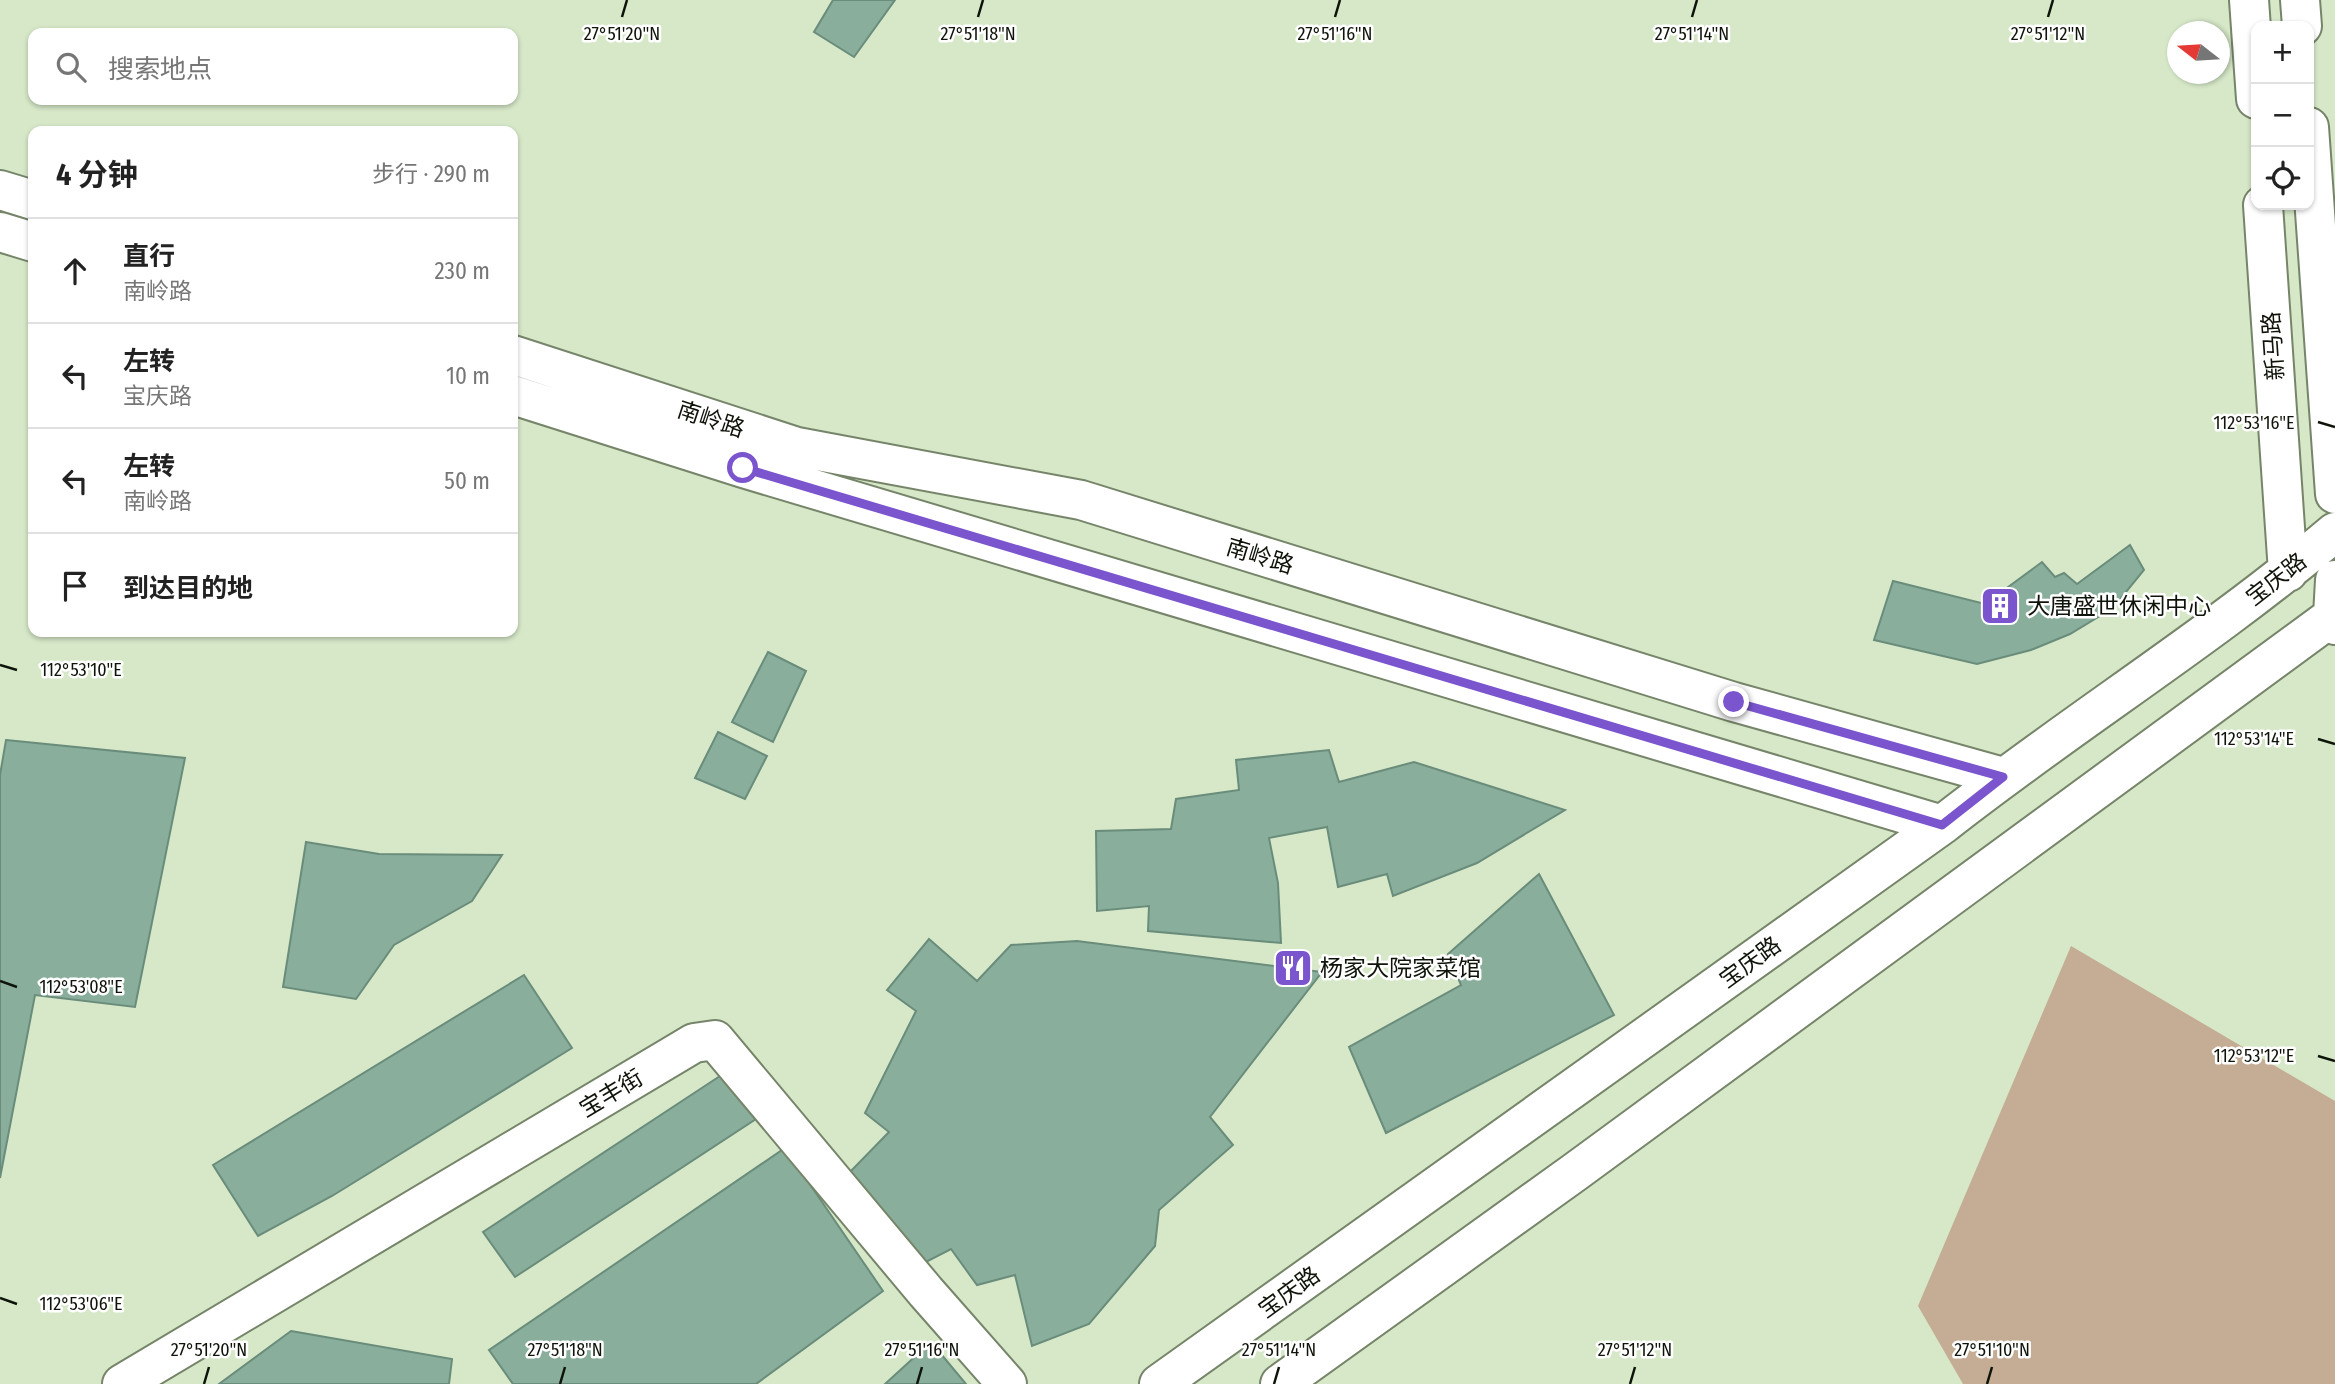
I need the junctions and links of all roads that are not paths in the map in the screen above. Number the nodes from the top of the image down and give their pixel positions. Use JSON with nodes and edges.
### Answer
{"nodes":[{"id":1,"x":2249,"y":0,"type":"edge"},
{"id":2,"x":2300,"y":0,"type":"edge"},
{"id":3,"x":2302,"y":21,"type":"edge"},
{"id":4,"x":2255,"y":84,"type":"edge"},
{"id":5,"x":2310,"y":147,"type":"edge"},
{"id":6,"x":0,"y":190,"type":"edge"},
{"id":7,"x":28,"y":198,"type":"edge"},
{"id":8,"x":2263,"y":210,"type":"edge"},
{"id":9,"x":0,"y":232,"type":"edge"},
{"id":10,"x":28,"y":241,"type":"edge"},
{"id":11,"x":518,"y":357,"type":"edge"},
{"id":12,"x":518,"y":397,"type":"edge"},
{"id":13,"x":2335,"y":494,"type":"edge"},
{"id":14,"x":2335,"y":533,"type":"edge"},
{"id":15,"x":2288,"y":572,"type":"junction"},
{"id":16,"x":2334,"y":607,"type":"edge"},
{"id":17,"x":2003,"y":777,"type":"junction"},
{"id":18,"x":1942,"y":825,"type":"junction"},
{"id":19,"x":122,"y":1384,"type":"edge"},
{"id":20,"x":1007,"y":1384,"type":"edge"},
{"id":21,"x":1159,"y":1384,"type":"edge"},
{"id":22,"x":1280,"y":1384,"type":"edge"}],
"edges":[{"from":1,"to":4,"type":"street"},
{"from":2,"to":3,"type":"street"},
{"from":5,"to":13,"type":"street"},
{"from":6,"to":7,"type":"street"},
{"from":8,"to":15,"type":"street","name":"新马路"},
{"from":9,"to":10,"type":"street"},
{"from":11,"to":17,"type":"street","name":"南岭路"},
{"from":12,"to":18,"type":"street","name":"南岭路"},
{"from":14,"to":15,"type":"street","name":"宝庆路"},
{"from":15,"to":17,"type":"street","name":"宝庆路"},
{"from":16,"to":22,"type":"street"},
{"from":17,"to":18,"type":"street","name":"宝庆路"},
{"from":18,"to":21,"type":"street","name":"宝庆路"},
{"from":19,"to":20,"type":"street","name":"宝丰街"}]}
